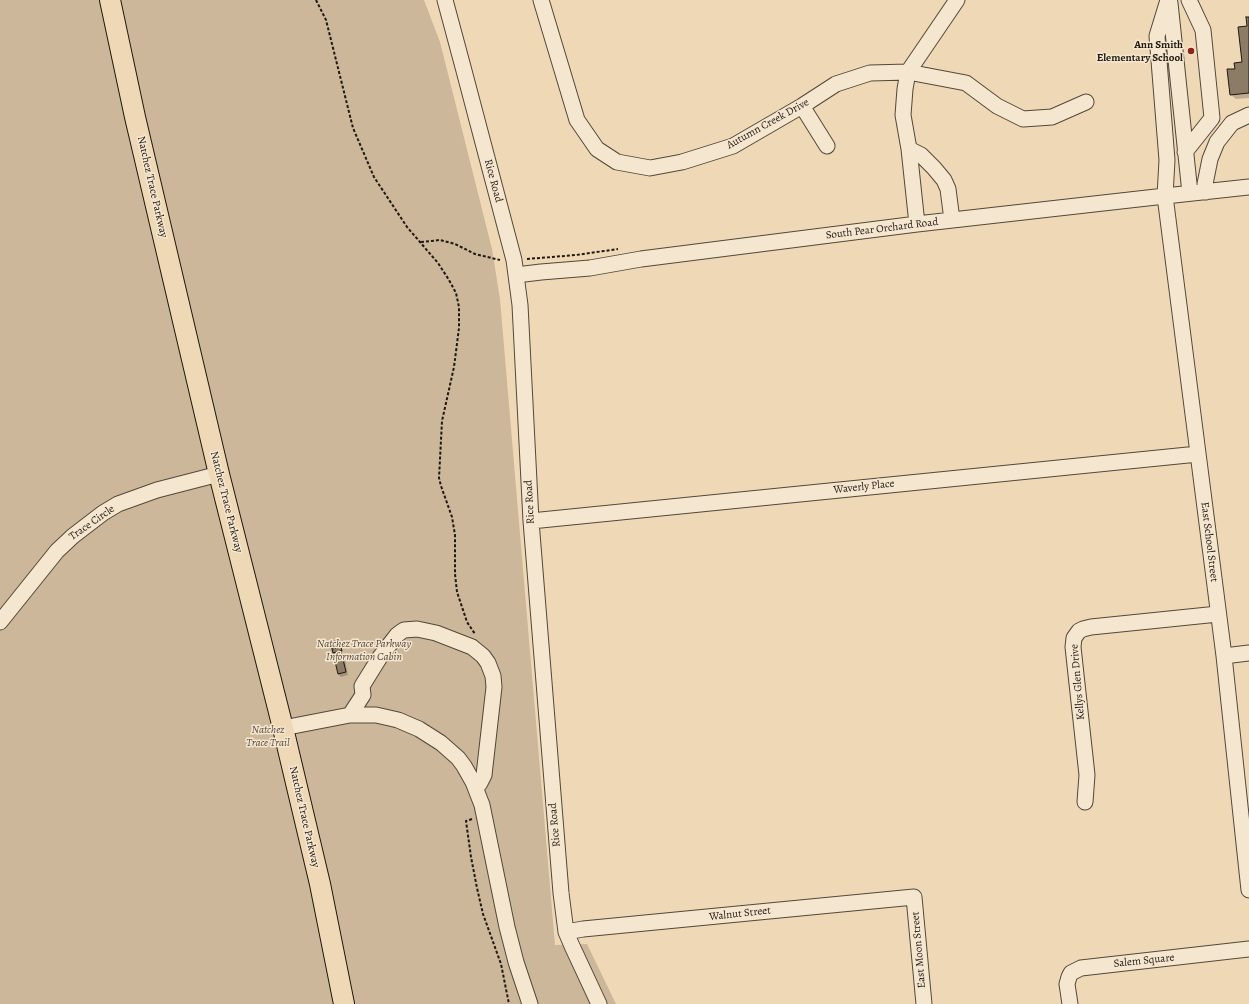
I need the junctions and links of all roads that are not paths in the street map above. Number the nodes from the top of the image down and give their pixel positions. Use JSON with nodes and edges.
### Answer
{"nodes":[{"id":1,"x":110,"y":0,"type":"edge"},
{"id":2,"x":445,"y":0,"type":"edge"},
{"id":3,"x":541,"y":0,"type":"edge"},
{"id":4,"x":957,"y":0,"type":"edge"},
{"id":5,"x":1169,"y":0,"type":"edge"},
{"id":6,"x":1189,"y":0,"type":"edge"},
{"id":7,"x":908,"y":72,"type":"junction"},
{"id":8,"x":1086,"y":102,"type":"dead end"},
{"id":9,"x":802,"y":106,"type":"junction"},
{"id":10,"x":1249,"y":115,"type":"edge"},
{"id":11,"x":827,"y":146,"type":"dead end"},
{"id":12,"x":909,"y":149,"type":"junction"},
{"id":13,"x":1185,"y":152,"type":"junction"},
{"id":14,"x":1249,"y":187,"type":"edge"},
{"id":15,"x":1206,"y":192,"type":"junction"},
{"id":16,"x":1190,"y":193,"type":"junction"},
{"id":17,"x":1165,"y":196,"type":"junction"},
{"id":18,"x":952,"y":220,"type":"junction"},
{"id":19,"x":916,"y":224,"type":"junction"},
{"id":20,"x":516,"y":275,"type":"junction"},
{"id":21,"x":1198,"y":454,"type":"junction"},
{"id":22,"x":219,"y":474,"type":"junction"},
{"id":23,"x":530,"y":521,"type":"junction"},
{"id":24,"x":1218,"y":614,"type":"junction"},
{"id":25,"x":0,"y":622,"type":"edge"},
{"id":26,"x":1249,"y":653,"type":"edge"},
{"id":27,"x":1224,"y":656,"type":"junction"},
{"id":28,"x":350,"y":716,"type":"junction"},
{"id":29,"x":283,"y":728,"type":"junction"},
{"id":30,"x":476,"y":788,"type":"junction"},
{"id":31,"x":1085,"y":802,"type":"dead end"},
{"id":32,"x":1249,"y":890,"type":"edge"},
{"id":33,"x":914,"y":897,"type":"joint"},
{"id":34,"x":566,"y":932,"type":"junction"},
{"id":35,"x":1249,"y":949,"type":"edge"},
{"id":36,"x":344,"y":1004,"type":"edge"},
{"id":37,"x":530,"y":1004,"type":"edge"},
{"id":38,"x":600,"y":1004,"type":"edge"},
{"id":39,"x":924,"y":1004,"type":"edge"},
{"id":40,"x":1070,"y":1004,"type":"edge"}],
"edges":[{"from":1,"to":22,"type":"main road","name":"Natchez Trace Parkway"},
{"from":2,"to":20,"type":"street","name":"Rice Road"},
{"from":3,"to":9,"type":"street","name":"Autumn Creek Drive"},
{"from":4,"to":7,"type":"street"},
{"from":5,"to":13,"type":"street"},
{"from":5,"to":17,"type":"street","name":"East School Street"},
{"from":6,"to":13,"type":"street"},
{"from":7,"to":8,"type":"street","name":"Autumn Creek Drive"},
{"from":7,"to":9,"type":"street","name":"Autumn Creek Drive"},
{"from":7,"to":12,"type":"street"},
{"from":9,"to":11,"type":"street"},
{"from":10,"to":15,"type":"street"},
{"from":12,"to":18,"type":"street"},
{"from":12,"to":19,"type":"street"},
{"from":13,"to":16,"type":"street"},
{"from":14,"to":15,"type":"street","name":"South Pear Orchard Road"},
{"from":15,"to":16,"type":"street","name":"South Pear Orchard Road"},
{"from":16,"to":17,"type":"street","name":"South Pear Orchard Road"},
{"from":17,"to":18,"type":"street","name":"South Pear Orchard Road"},
{"from":17,"to":21,"type":"street","name":"East School Street"},
{"from":18,"to":19,"type":"street","name":"South Pear Orchard Road"},
{"from":19,"to":20,"type":"street","name":"South Pear Orchard Road"},
{"from":20,"to":23,"type":"street","name":"Rice Road"},
{"from":21,"to":23,"type":"street","name":"Waverly Place"},
{"from":21,"to":24,"type":"street","name":"East School Street"},
{"from":22,"to":25,"type":"street","name":"Trace Circle"},
{"from":22,"to":29,"type":"main road","name":"Natchez Trace Parkway"},
{"from":23,"to":34,"type":"street","name":"Rice Road"},
{"from":24,"to":27,"type":"street","name":"East School Street"},
{"from":24,"to":31,"type":"street","name":"Kellys Glen Drive"},
{"from":26,"to":27,"type":"street"},
{"from":27,"to":32,"type":"street","name":"East School Street"},
{"from":28,"to":29,"type":"street"},
{"from":28,"to":30,"type":"street"},
{"from":28,"to":30,"type":"street"},
{"from":29,"to":36,"type":"main road","name":"Natchez Trace Parkway"},
{"from":30,"to":37,"type":"street"},
{"from":33,"to":34,"type":"street","name":"Walnut Street"},
{"from":33,"to":39,"type":"street","name":"East Moon Street"},
{"from":34,"to":38,"type":"street","name":"Rice Road"},
{"from":35,"to":40,"type":"street","name":"Salem Square"}]}
